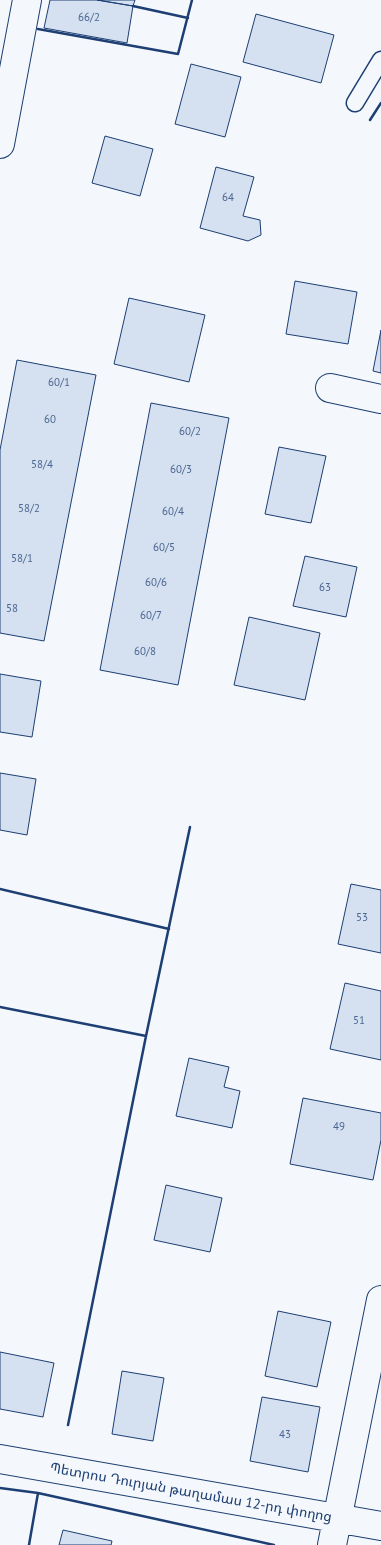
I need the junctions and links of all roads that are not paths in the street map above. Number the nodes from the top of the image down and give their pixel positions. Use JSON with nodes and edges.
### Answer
{"nodes":[{"id":1,"x":27,"y":0,"type":"edge"},
{"id":2,"x":381,"y":60,"type":"edge"},
{"id":3,"x":355,"y":103,"type":"dead end"},
{"id":4,"x":0,"y":144,"type":"edge"},
{"id":5,"x":330,"y":388,"type":"dead end"},
{"id":6,"x":381,"y":399,"type":"edge"},
{"id":7,"x":381,"y":1300,"type":"edge"},
{"id":8,"x":0,"y":1459,"type":"edge"},
{"id":9,"x":337,"y":1518,"type":"junction"},
{"id":10,"x":381,"y":1526,"type":"edge"},
{"id":11,"x":332,"y":1545,"type":"edge"}],
"edges":[{"from":1,"to":4,"type":"street"},
{"from":2,"to":3,"type":"lane"},
{"from":5,"to":6,"type":"street"},
{"from":7,"to":9,"type":"street"},
{"from":8,"to":9,"type":"street","name":"Պետրոս Դուրյան թաղամաս 12-րդ փողոց"},
{"from":9,"to":10,"type":"street","name":"Պետրոս Դուրյան թաղամաս 12-րդ փողոց"},
{"from":9,"to":11,"type":"street"}]}
